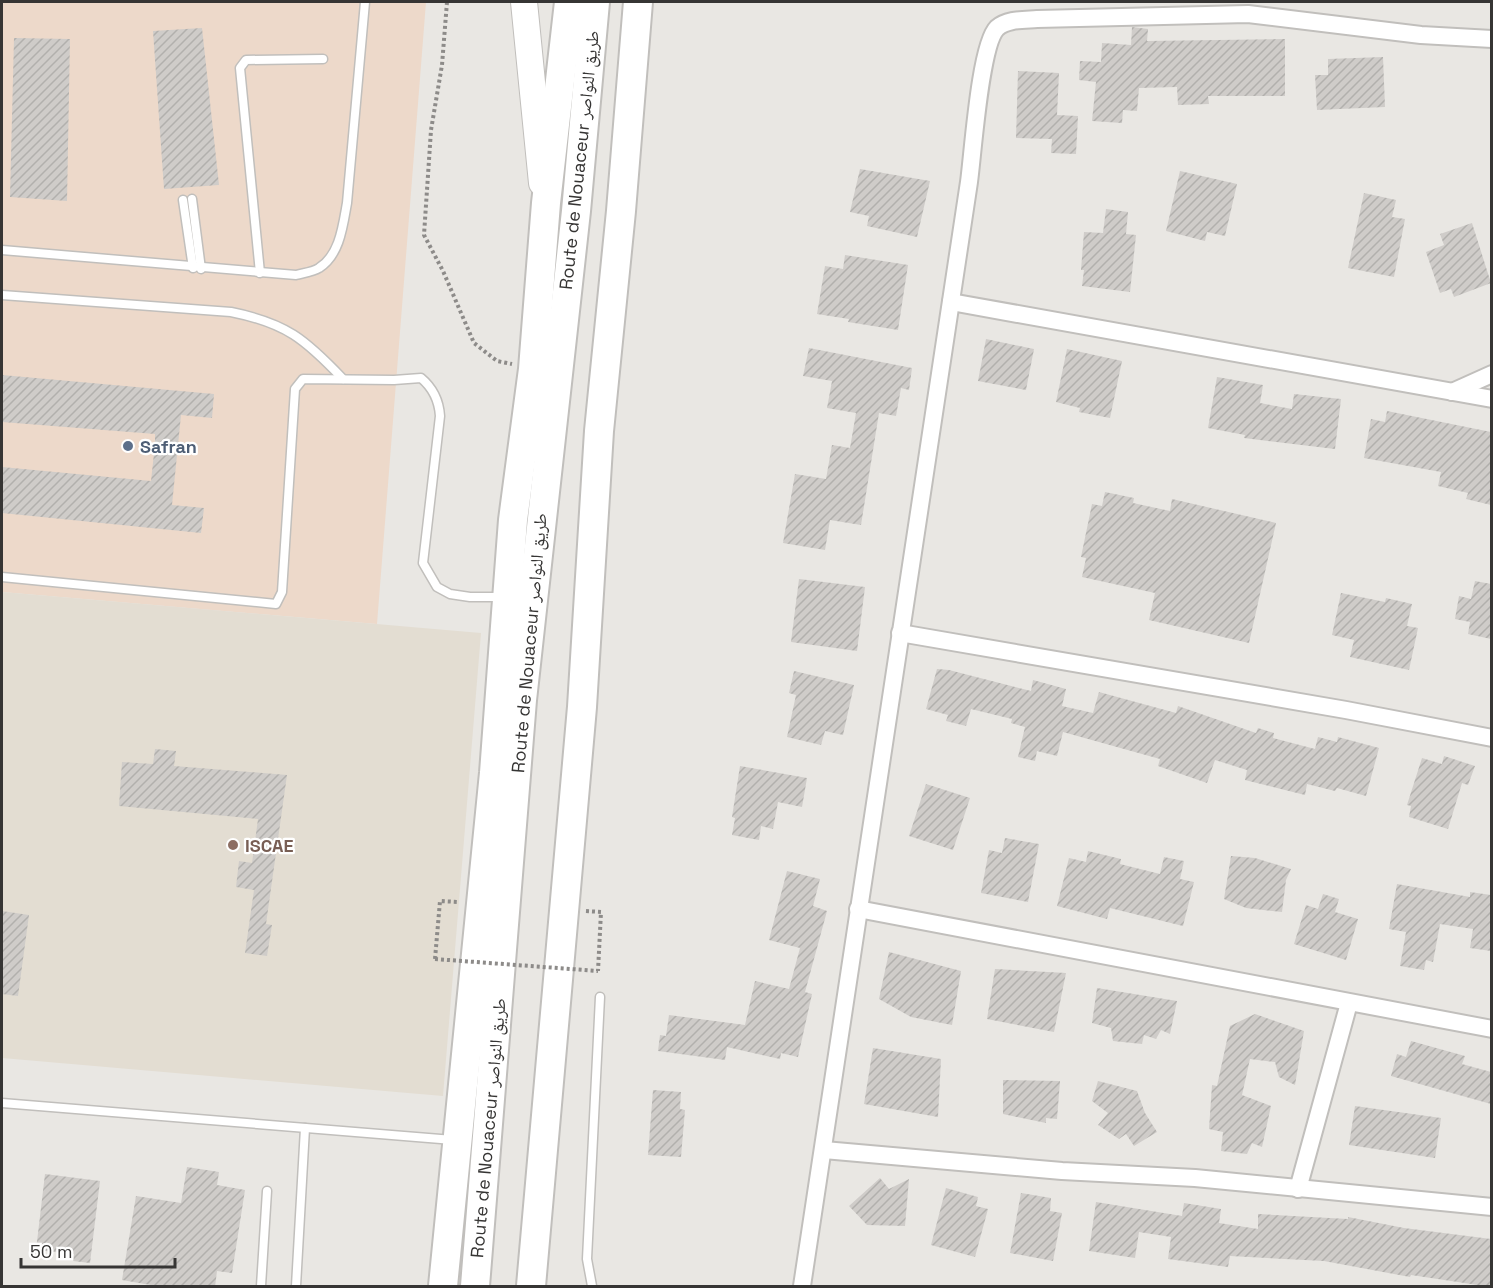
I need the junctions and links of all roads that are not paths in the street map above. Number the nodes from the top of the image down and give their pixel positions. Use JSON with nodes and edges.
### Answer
{"nodes":[{"id":1,"x":365,"y":2,"type":"edge"},
{"id":2,"x":524,"y":2,"type":"edge"},
{"id":3,"x":568,"y":2,"type":"edge"},
{"id":4,"x":595,"y":2,"type":"edge"},
{"id":5,"x":638,"y":2,"type":"edge"},
{"id":6,"x":1491,"y":39,"type":"edge"},
{"id":7,"x":323,"y":59,"type":"dead end"},
{"id":8,"x":187,"y":199,"type":"dead end"},
{"id":9,"x":546,"y":202,"type":"junction"},
{"id":10,"x":2,"y":250,"type":"edge"},
{"id":11,"x":197,"y":268,"type":"junction"},
{"id":12,"x":260,"y":273,"type":"junction"},
{"id":13,"x":2,"y":294,"type":"edge"},
{"id":14,"x":951,"y":302,"type":"junction"},
{"id":15,"x":1491,"y":374,"type":"edge"},
{"id":16,"x":343,"y":379,"type":"junction"},
{"id":17,"x":1452,"y":392,"type":"junction"},
{"id":18,"x":1491,"y":399,"type":"edge"},
{"id":19,"x":2,"y":577,"type":"edge"},
{"id":20,"x":508,"y":596,"type":"junction"},
{"id":21,"x":900,"y":633,"type":"junction"},
{"id":22,"x":1491,"y":738,"type":"edge"},
{"id":23,"x":858,"y":909,"type":"junction"},
{"id":24,"x":600,"y":996,"type":"dead end"},
{"id":25,"x":1349,"y":1003,"type":"junction"},
{"id":26,"x":1491,"y":1029,"type":"edge"},
{"id":27,"x":2,"y":1102,"type":"edge"},
{"id":28,"x":305,"y":1128,"type":"junction"},
{"id":29,"x":457,"y":1141,"type":"junction"},
{"id":30,"x":824,"y":1150,"type":"junction"},
{"id":31,"x":1298,"y":1189,"type":"junction"},
{"id":32,"x":267,"y":1191,"type":"dead end"},
{"id":33,"x":1491,"y":1207,"type":"edge"},
{"id":34,"x":261,"y":1287,"type":"edge"},
{"id":35,"x":296,"y":1287,"type":"edge"},
{"id":36,"x":443,"y":1287,"type":"edge"},
{"id":37,"x":475,"y":1287,"type":"edge"},
{"id":38,"x":531,"y":1287,"type":"edge"},
{"id":39,"x":592,"y":1287,"type":"edge"},
{"id":40,"x":802,"y":1287,"type":"edge"}],
"edges":[{"from":1,"to":12,"type":"lane"},
{"from":2,"to":9,"type":"main road"},
{"from":3,"to":9,"type":"highway"},
{"from":4,"to":37,"type":"highway","name":"Route de Nouaceur طريق النواصر"},
{"from":5,"to":38,"type":"highway"},
{"from":6,"to":14,"type":"street"},
{"from":7,"to":12,"type":"lane"},
{"from":8,"to":11,"type":"lane"},
{"from":9,"to":20,"type":"highway"},
{"from":10,"to":11,"type":"lane"},
{"from":11,"to":12,"type":"lane"},
{"from":13,"to":16,"type":"lane"},
{"from":14,"to":17,"type":"street"},
{"from":14,"to":21,"type":"street"},
{"from":15,"to":17,"type":"street"},
{"from":16,"to":19,"type":"lane"},
{"from":16,"to":20,"type":"lane"},
{"from":17,"to":18,"type":"street"},
{"from":20,"to":29,"type":"highway"},
{"from":21,"to":22,"type":"street"},
{"from":21,"to":23,"type":"street"},
{"from":23,"to":25,"type":"street"},
{"from":23,"to":30,"type":"street"},
{"from":24,"to":39,"type":"lane"},
{"from":25,"to":26,"type":"street"},
{"from":25,"to":31,"type":"street"},
{"from":27,"to":28,"type":"lane"},
{"from":28,"to":29,"type":"lane"},
{"from":28,"to":35,"type":"lane"},
{"from":29,"to":36,"type":"highway"},
{"from":30,"to":31,"type":"street"},
{"from":30,"to":40,"type":"street"},
{"from":31,"to":33,"type":"street"},
{"from":32,"to":34,"type":"lane"}]}
